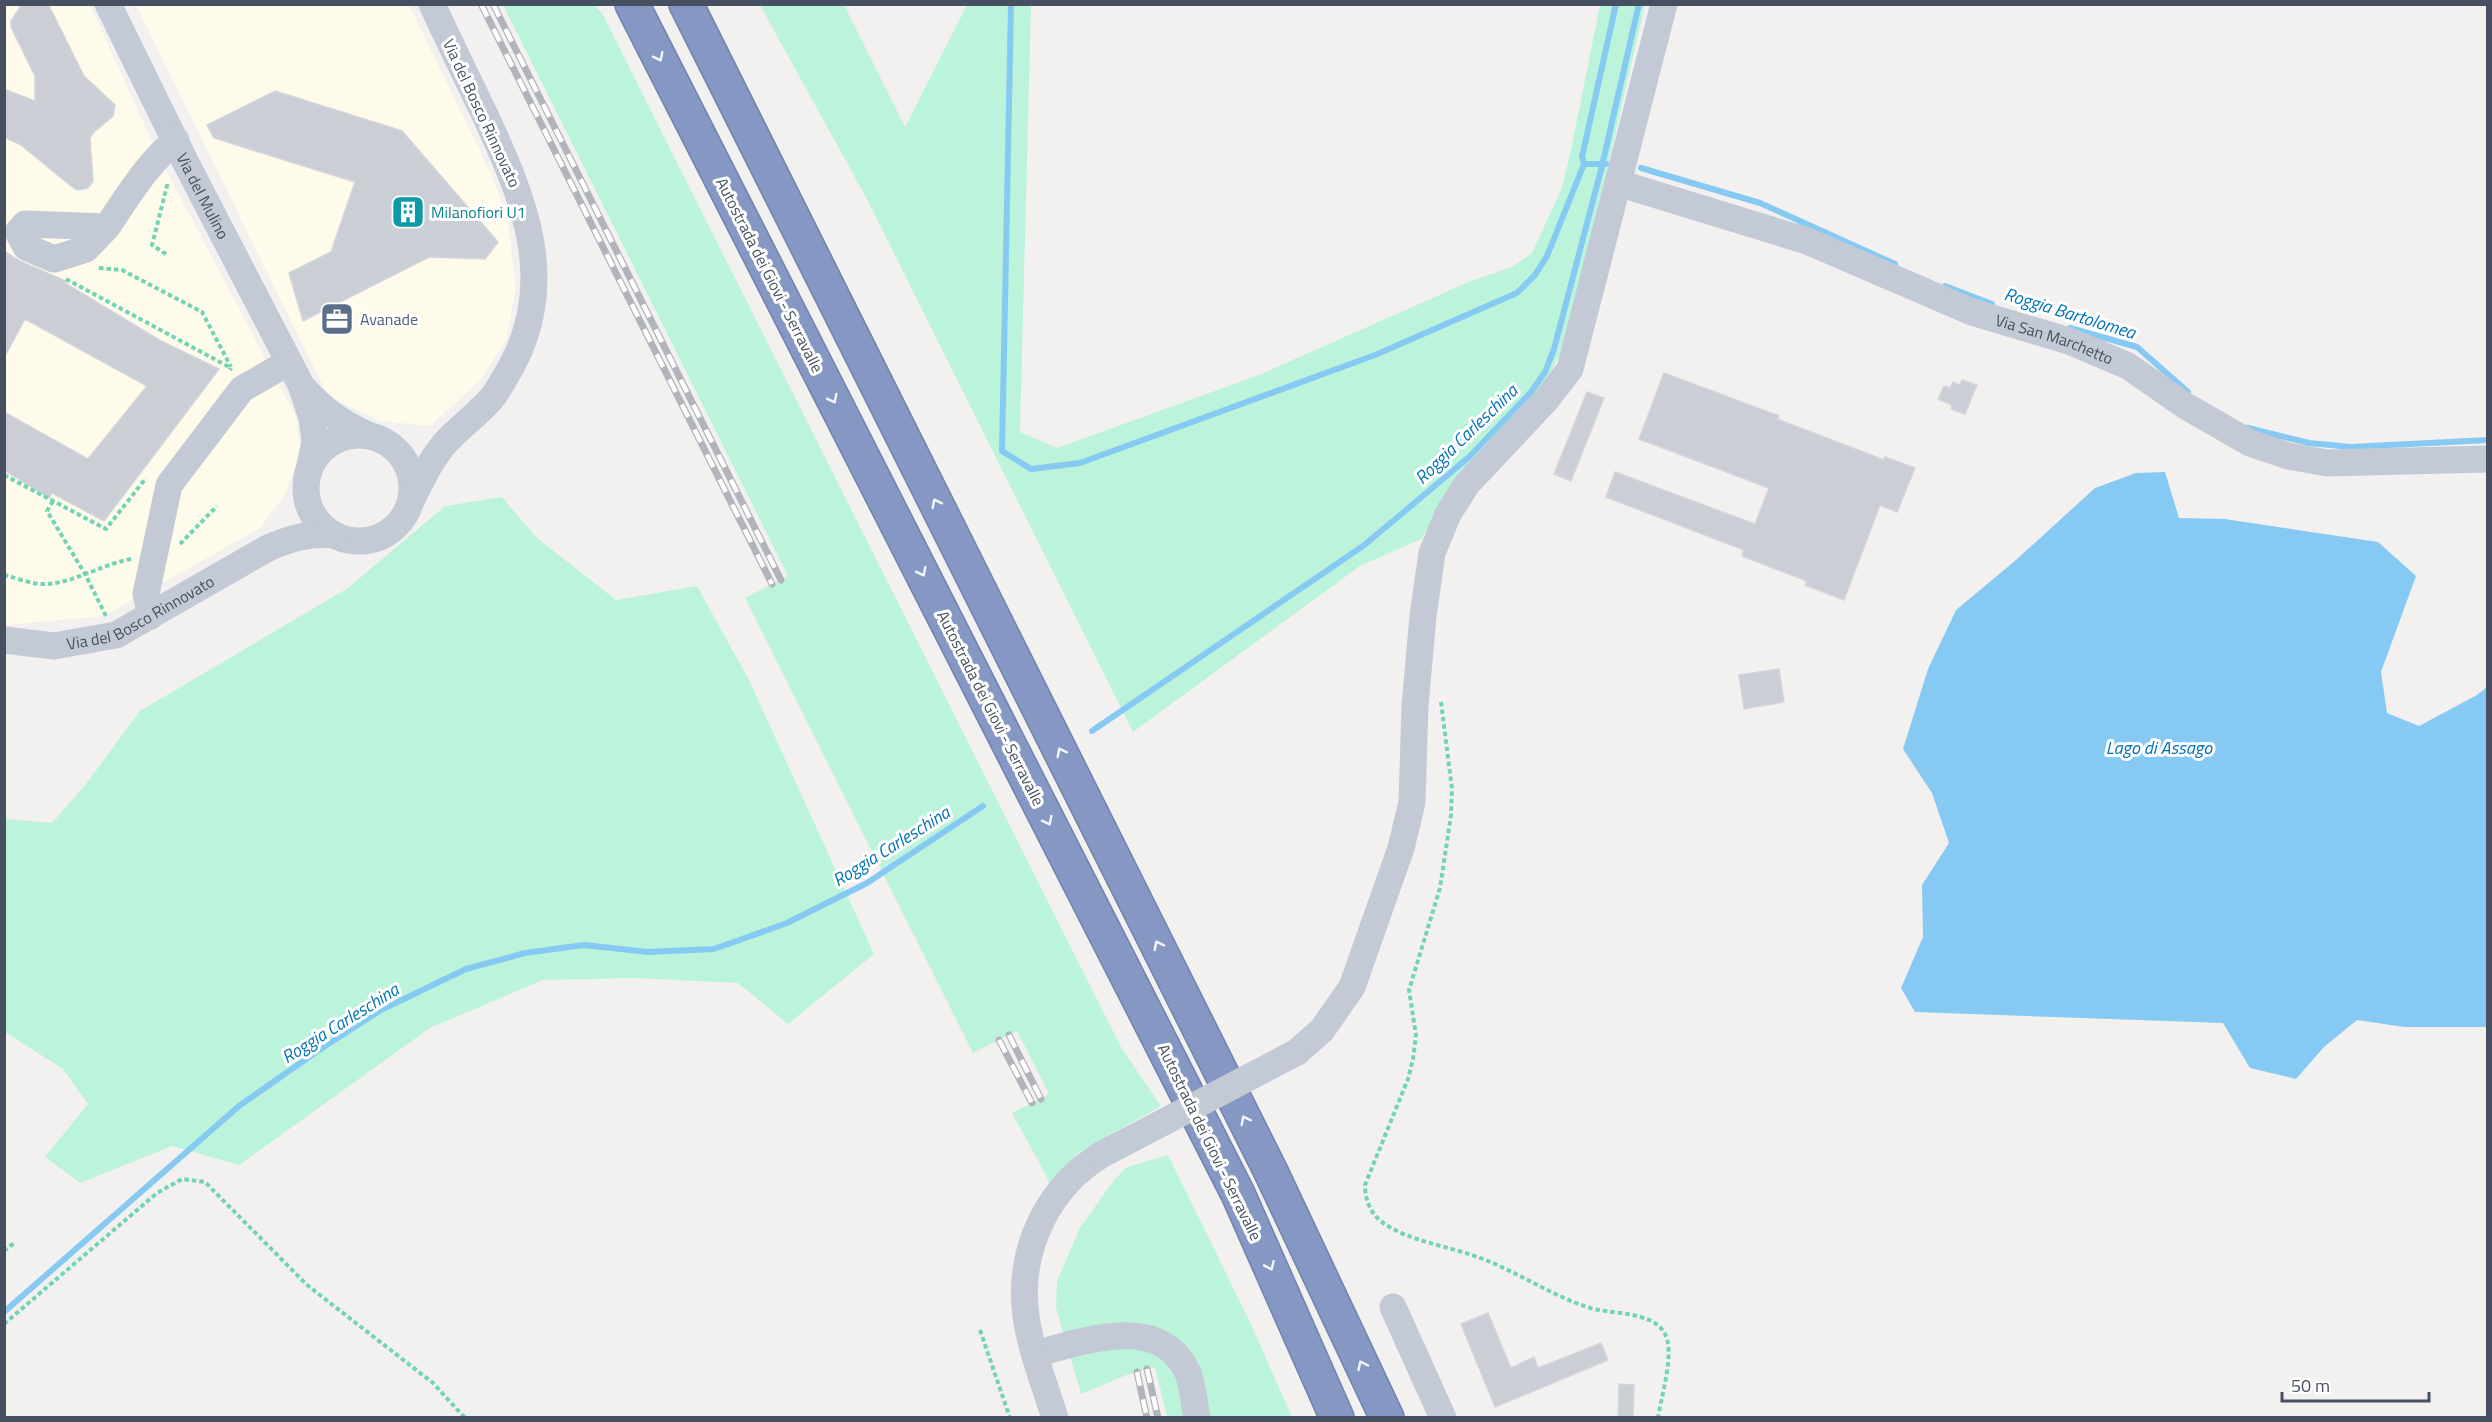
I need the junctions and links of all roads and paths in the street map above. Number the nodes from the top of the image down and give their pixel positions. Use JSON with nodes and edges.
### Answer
{"nodes":[{"id":1,"x":108,"y":4,"type":"edge"},
{"id":2,"x":432,"y":4,"type":"edge"},
{"id":3,"x":632,"y":4,"type":"edge"},
{"id":4,"x":687,"y":4,"type":"edge"},
{"id":5,"x":1664,"y":4,"type":"edge"},
{"id":6,"x":181,"y":152,"type":"junction"},
{"id":7,"x":1618,"y":183,"type":"junction"},
{"id":8,"x":107,"y":227,"type":"dead end"},
{"id":9,"x":166,"y":254,"type":"dead end"},
{"id":10,"x":94,"y":268,"type":"dead end"},
{"id":11,"x":70,"y":273,"type":"dead end"},
{"id":12,"x":231,"y":368,"type":"junction"},
{"id":13,"x":295,"y":374,"type":"junction"},
{"id":14,"x":224,"y":377,"type":"dead end"},
{"id":15,"x":469,"y":420,"type":"junction"},
{"id":16,"x":368,"y":435,"type":"junction"},
{"id":17,"x":394,"y":448,"type":"junction"},
{"id":18,"x":2487,"y":459,"type":"edge"},
{"id":19,"x":4,"y":475,"type":"edge"},
{"id":20,"x":147,"y":476,"type":"dead end"},
{"id":21,"x":308,"y":480,"type":"junction"},
{"id":22,"x":53,"y":501,"type":"junction"},
{"id":23,"x":411,"y":501,"type":"junction"},
{"id":24,"x":217,"y":506,"type":"dead end"},
{"id":25,"x":334,"y":535,"type":"junction"},
{"id":26,"x":267,"y":548,"type":"junction"},
{"id":27,"x":156,"y":555,"type":"junction"},
{"id":28,"x":85,"y":574,"type":"junction"},
{"id":29,"x":4,"y":575,"type":"edge"},
{"id":30,"x":151,"y":616,"type":"junction"},
{"id":31,"x":116,"y":635,"type":"junction"},
{"id":32,"x":4,"y":640,"type":"edge"},
{"id":33,"x":1441,"y":702,"type":"dead end"},
{"id":34,"x":14,"y":1243,"type":"dead end"},
{"id":35,"x":4,"y":1251,"type":"edge"},
{"id":36,"x":1394,"y":1307,"type":"dead end"},
{"id":37,"x":4,"y":1324,"type":"edge"},
{"id":38,"x":980,"y":1330,"type":"dead end"},
{"id":39,"x":1035,"y":1353,"type":"junction"},
{"id":40,"x":465,"y":1418,"type":"edge"},
{"id":41,"x":1010,"y":1418,"type":"edge"},
{"id":42,"x":1055,"y":1418,"type":"edge"},
{"id":43,"x":1197,"y":1418,"type":"edge"},
{"id":44,"x":1337,"y":1418,"type":"edge"},
{"id":45,"x":1387,"y":1418,"type":"edge"},
{"id":46,"x":1443,"y":1418,"type":"edge"},
{"id":47,"x":1658,"y":1418,"type":"edge"}],
"edges":[{"from":1,"to":6,"type":"street","name":"Via del Mulino"},
{"from":2,"to":15,"type":"street","name":"Via del Bosco Rinnovato"},
{"from":3,"to":44,"type":"highway","name":"Autostrada dei Giovi - Serravalle","one_way":true},
{"from":45,"to":4,"type":"highway","one_way":true},
{"from":5,"to":7,"type":"street"},
{"from":6,"to":8,"type":"street"},
{"from":6,"to":9,"type":"path"},
{"from":6,"to":13,"type":"street","name":"Via del Mulino"},
{"from":7,"to":18,"type":"street","name":"Via San Marchetto"},
{"from":7,"to":39,"type":"street","bridge":true},
{"from":10,"to":12,"type":"path"},
{"from":11,"to":12,"type":"path"},
{"from":12,"to":14,"type":"path"},
{"from":13,"to":16,"type":"street","name":"Via del Mulino"},
{"from":13,"to":21,"type":"street","name":"Via del Mulino"},
{"from":13,"to":27,"type":"street"},
{"from":15,"to":17,"type":"street","name":"Via del Bosco Rinnovato"},
{"from":15,"to":23,"type":"street","name":"Via del Bosco Rinnovato"},
{"from":16,"to":17,"type":"street"},
{"from":16,"to":21,"type":"street"},
{"from":17,"to":23,"type":"street"},
{"from":19,"to":22,"type":"path"},
{"from":20,"to":22,"type":"path"},
{"from":21,"to":25,"type":"street"},
{"from":21,"to":26,"type":"street","name":"Via del Bosco Rinnovato"},
{"from":22,"to":28,"type":"path"},
{"from":23,"to":25,"type":"street"},
{"from":24,"to":27,"type":"path"},
{"from":25,"to":26,"type":"street","name":"Via del Bosco Rinnovato"},
{"from":26,"to":30,"type":"street","name":"Via del Bosco Rinnovato"},
{"from":27,"to":28,"type":"path"},
{"from":27,"to":30,"type":"street"},
{"from":28,"to":29,"type":"path"},
{"from":28,"to":31,"type":"path"},
{"from":30,"to":31,"type":"street","name":"Via del Bosco Rinnovato"},
{"from":31,"to":32,"type":"street","name":"Via del Bosco Rinnovato"},
{"from":33,"to":47,"type":"path"},
{"from":34,"to":35,"type":"path"},
{"from":36,"to":46,"type":"street"},
{"from":37,"to":40,"type":"path"},
{"from":38,"to":41,"type":"path"},
{"from":39,"to":42,"type":"street"},
{"from":39,"to":43,"type":"street"}]}
